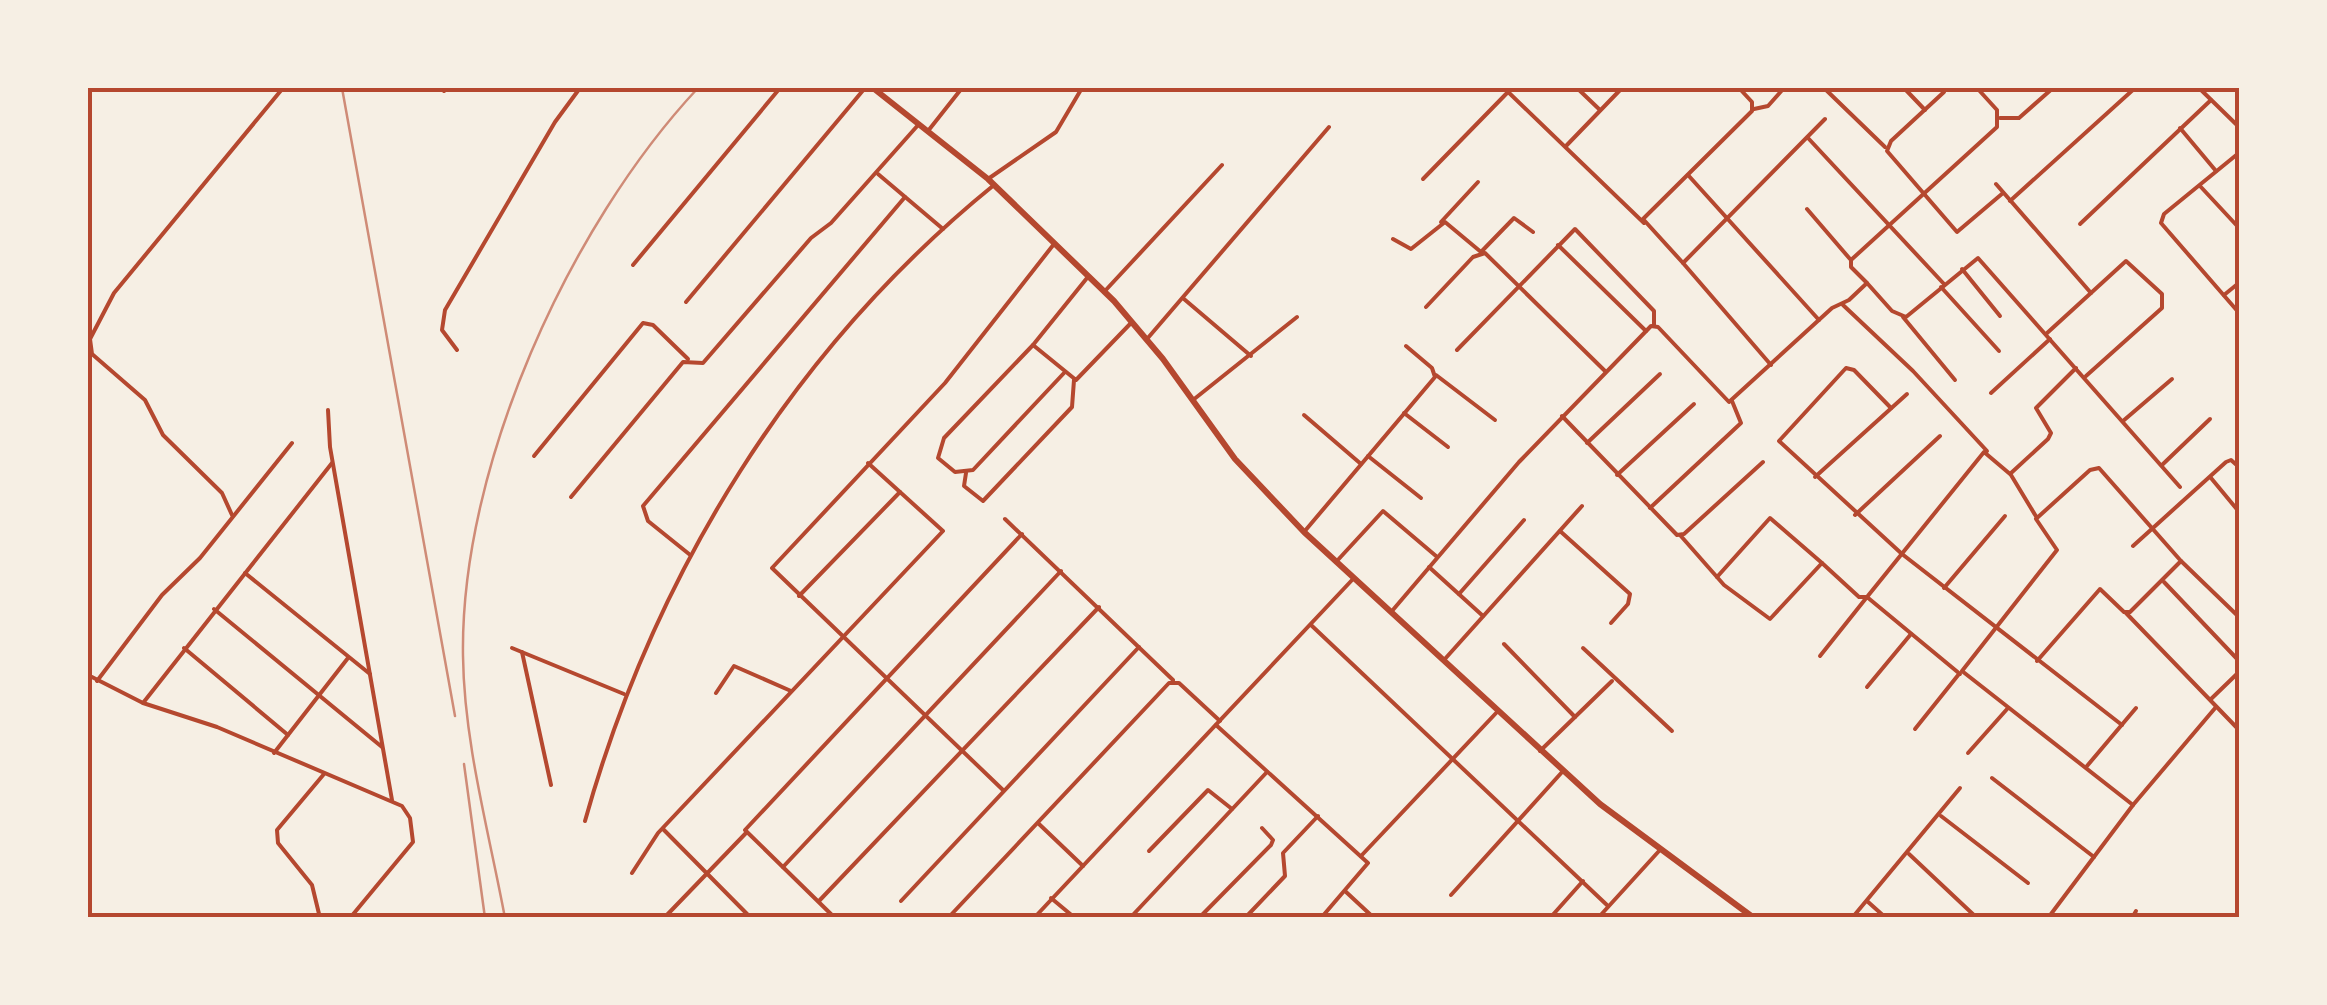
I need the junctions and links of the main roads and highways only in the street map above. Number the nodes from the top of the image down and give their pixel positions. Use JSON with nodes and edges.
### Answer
{"nodes":[{"id":1,"x":874,"y":88,"type":"edge"},
{"id":2,"x":1754,"y":918,"type":"edge"}],
"edges":[{"from":1,"to":2,"type":"main road"}]}
